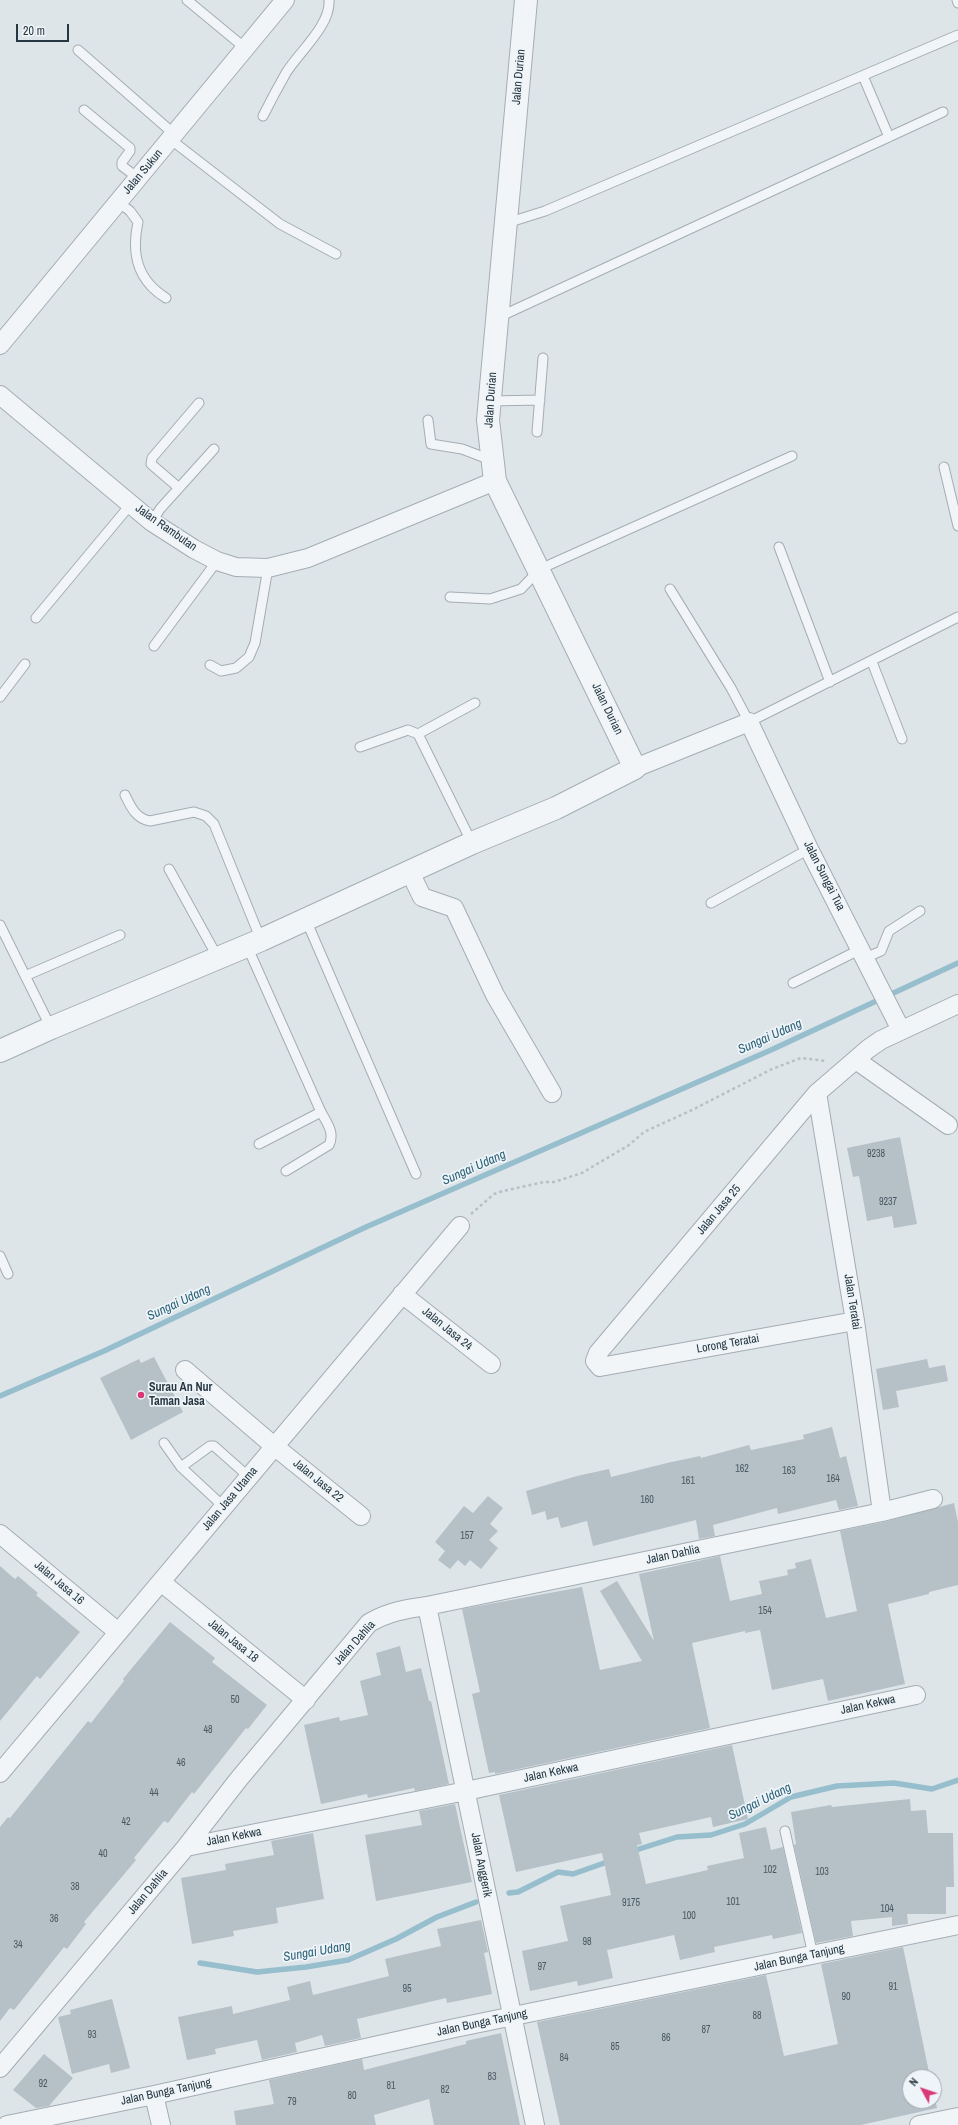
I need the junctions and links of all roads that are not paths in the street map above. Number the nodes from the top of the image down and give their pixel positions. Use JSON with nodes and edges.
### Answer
{"nodes":[{"id":1,"x":188,"y":0,"type":"edge"},
{"id":2,"x":285,"y":0,"type":"edge"},
{"id":3,"x":329,"y":0,"type":"edge"},
{"id":4,"x":523,"y":1,"type":"edge"},
{"id":5,"x":958,"y":35,"type":"edge"},
{"id":6,"x":245,"y":48,"type":"junction"},
{"id":7,"x":78,"y":50,"type":"dead end"},
{"id":8,"x":863,"y":76,"type":"junction"},
{"id":9,"x":84,"y":110,"type":"dead end"},
{"id":10,"x":942,"y":112,"type":"dead end"},
{"id":11,"x":263,"y":116,"type":"dead end"},
{"id":12,"x":172,"y":137,"type":"junction"},
{"id":13,"x":889,"y":137,"type":"junction"},
{"id":14,"x":138,"y":178,"type":"junction"},
{"id":15,"x":118,"y":202,"type":"junction"},
{"id":16,"x":506,"y":223,"type":"junction"},
{"id":17,"x":336,"y":254,"type":"dead end"},
{"id":18,"x":166,"y":298,"type":"dead end"},
{"id":19,"x":497,"y":317,"type":"junction"},
{"id":20,"x":0,"y":345,"type":"edge"},
{"id":21,"x":543,"y":358,"type":"dead end"},
{"id":22,"x":0,"y":396,"type":"edge"},
{"id":23,"x":540,"y":400,"type":"junction"},
{"id":24,"x":490,"y":401,"type":"junction"},
{"id":25,"x":199,"y":403,"type":"dead end"},
{"id":26,"x":428,"y":420,"type":"dead end"},
{"id":27,"x":537,"y":432,"type":"dead end"},
{"id":28,"x":214,"y":449,"type":"dead end"},
{"id":29,"x":792,"y":456,"type":"dead end"},
{"id":30,"x":944,"y":468,"type":"dead end"},
{"id":31,"x":493,"y":470,"type":"junction"},
{"id":32,"x":179,"y":488,"type":"junction"},
{"id":33,"x":131,"y":504,"type":"junction"},
{"id":34,"x":152,"y":522,"type":"junction"},
{"id":35,"x":958,"y":526,"type":"edge"},
{"id":36,"x":778,"y":548,"type":"dead end"},
{"id":37,"x":217,"y":561,"type":"junction"},
{"id":38,"x":268,"y":568,"type":"junction"},
{"id":39,"x":540,"y":569,"type":"junction"},
{"id":40,"x":670,"y":588,"type":"dead end"},
{"id":41,"x":450,"y":597,"type":"dead end"},
{"id":42,"x":958,"y":617,"type":"edge"},
{"id":43,"x":36,"y":618,"type":"dead end"},
{"id":44,"x":154,"y":646,"type":"dead end"},
{"id":45,"x":872,"y":662,"type":"junction"},
{"id":46,"x":25,"y":664,"type":"dead end"},
{"id":47,"x":210,"y":665,"type":"dead end"},
{"id":48,"x":830,"y":682,"type":"junction"},
{"id":49,"x":0,"y":696,"type":"edge"},
{"id":50,"x":475,"y":703,"type":"dead end"},
{"id":51,"x":749,"y":722,"type":"junction"},
{"id":52,"x":418,"y":734,"type":"junction"},
{"id":53,"x":902,"y":739,"type":"dead end"},
{"id":54,"x":360,"y":748,"type":"dead end"},
{"id":55,"x":636,"y":768,"type":"junction"},
{"id":56,"x":125,"y":795,"type":"dead end"},
{"id":57,"x":472,"y":843,"type":"junction"},
{"id":58,"x":809,"y":849,"type":"junction"},
{"id":59,"x":169,"y":869,"type":"dead end"},
{"id":60,"x":410,"y":872,"type":"junction"},
{"id":61,"x":711,"y":903,"type":"dead end"},
{"id":62,"x":920,"y":911,"type":"dead end"},
{"id":63,"x":306,"y":920,"type":"junction"},
{"id":64,"x":0,"y":925,"type":"edge"},
{"id":65,"x":120,"y":935,"type":"dead end"},
{"id":66,"x":254,"y":943,"type":"junction"},
{"id":67,"x":218,"y":958,"type":"junction"},
{"id":68,"x":866,"y":959,"type":"junction"},
{"id":69,"x":25,"y":976,"type":"junction"},
{"id":70,"x":793,"y":982,"type":"dead end"},
{"id":71,"x":958,"y":1004,"type":"edge"},
{"id":72,"x":51,"y":1028,"type":"junction"},
{"id":73,"x":901,"y":1030,"type":"junction"},
{"id":74,"x":0,"y":1051,"type":"edge"},
{"id":75,"x":856,"y":1060,"type":"junction"},
{"id":76,"x":552,"y":1093,"type":"dead end"},
{"id":77,"x":817,"y":1093,"type":"junction"},
{"id":78,"x":321,"y":1112,"type":"junction"},
{"id":79,"x":948,"y":1125,"type":"dead end"},
{"id":80,"x":259,"y":1144,"type":"dead end"},
{"id":81,"x":286,"y":1171,"type":"dead end"},
{"id":82,"x":416,"y":1174,"type":"dead end"},
{"id":83,"x":460,"y":1226,"type":"road end"},
{"id":84,"x":0,"y":1256,"type":"edge"},
{"id":85,"x":8,"y":1274,"type":"dead end"},
{"id":86,"x":402,"y":1294,"type":"junction"},
{"id":87,"x":855,"y":1321,"type":"junction"},
{"id":88,"x":491,"y":1364,"type":"dead end"},
{"id":89,"x":600,"y":1367,"type":"joint"},
{"id":90,"x":185,"y":1370,"type":"dead end"},
{"id":91,"x":164,"y":1443,"type":"dead end"},
{"id":92,"x":274,"y":1446,"type":"junction"},
{"id":93,"x":181,"y":1468,"type":"junction"},
{"id":94,"x":249,"y":1477,"type":"junction"},
{"id":95,"x":933,"y":1499,"type":"dead end"},
{"id":96,"x":224,"y":1507,"type":"junction"},
{"id":97,"x":882,"y":1512,"type":"junction"},
{"id":98,"x":361,"y":1516,"type":"dead end"},
{"id":99,"x":0,"y":1534,"type":"edge"},
{"id":100,"x":161,"y":1582,"type":"junction"},
{"id":101,"x":427,"y":1606,"type":"junction"},
{"id":102,"x":118,"y":1632,"type":"junction"},
{"id":103,"x":916,"y":1695,"type":"dead end"},
{"id":104,"x":306,"y":1700,"type":"junction"},
{"id":105,"x":1,"y":1770,"type":"edge"},
{"id":106,"x":466,"y":1791,"type":"junction"},
{"id":107,"x":785,"y":1831,"type":"dead end"},
{"id":108,"x":186,"y":1847,"type":"junction"},
{"id":109,"x":958,"y":1925,"type":"edge"},
{"id":110,"x":813,"y":1955,"type":"junction"},
{"id":111,"x":512,"y":2017,"type":"junction"},
{"id":112,"x":0,"y":2068,"type":"edge"},
{"id":113,"x":154,"y":2096,"type":"junction"},
{"id":114,"x":958,"y":2117,"type":"edge"},
{"id":115,"x":7,"y":2125,"type":"edge"},
{"id":116,"x":161,"y":2125,"type":"edge"},
{"id":117,"x":535,"y":2125,"type":"edge"},
{"id":118,"x":919,"y":2125,"type":"edge"}],
"edges":[{"from":1,"to":6,"type":"lane"},
{"from":2,"to":6,"type":"street","name":"Jalan Sukun"},
{"from":3,"to":11,"type":"lane"},
{"from":4,"to":16,"type":"street","name":"Jalan Durian"},
{"from":5,"to":8,"type":"lane"},
{"from":6,"to":12,"type":"street","name":"Jalan Sukun"},
{"from":7,"to":12,"type":"lane"},
{"from":8,"to":13,"type":"lane"},
{"from":8,"to":16,"type":"lane"},
{"from":9,"to":14,"type":"lane"},
{"from":10,"to":13,"type":"lane"},
{"from":12,"to":14,"type":"street","name":"Jalan Sukun"},
{"from":12,"to":17,"type":"lane"},
{"from":13,"to":19,"type":"lane"},
{"from":14,"to":15,"type":"street","name":"Jalan Sukun"},
{"from":15,"to":18,"type":"lane"},
{"from":15,"to":20,"type":"street","name":"Jalan Sukun"},
{"from":16,"to":19,"type":"street","name":"Jalan Durian"},
{"from":19,"to":24,"type":"street","name":"Jalan Durian"},
{"from":21,"to":23,"type":"lane"},
{"from":22,"to":33,"type":"street","name":"Jalan Rambutan"},
{"from":23,"to":24,"type":"lane"},
{"from":23,"to":27,"type":"lane"},
{"from":24,"to":31,"type":"street","name":"Jalan Durian"},
{"from":25,"to":32,"type":"lane"},
{"from":26,"to":31,"type":"lane"},
{"from":28,"to":32,"type":"lane"},
{"from":29,"to":39,"type":"lane"},
{"from":30,"to":35,"type":"lane"},
{"from":31,"to":38,"type":"street","name":"Jalan Rambutan"},
{"from":31,"to":39,"type":"street","name":"Jalan Durian"},
{"from":32,"to":34,"type":"lane"},
{"from":33,"to":34,"type":"street","name":"Jalan Rambutan"},
{"from":33,"to":43,"type":"lane"},
{"from":34,"to":37,"type":"street","name":"Jalan Rambutan"},
{"from":36,"to":48,"type":"lane"},
{"from":37,"to":38,"type":"street","name":"Jalan Rambutan"},
{"from":37,"to":44,"type":"lane"},
{"from":38,"to":47,"type":"lane"},
{"from":39,"to":41,"type":"lane"},
{"from":39,"to":55,"type":"street","name":"Jalan Durian"},
{"from":40,"to":51,"type":"lane"},
{"from":42,"to":45,"type":"lane"},
{"from":45,"to":48,"type":"lane"},
{"from":45,"to":53,"type":"lane"},
{"from":46,"to":49,"type":"lane"},
{"from":48,"to":51,"type":"lane"},
{"from":50,"to":52,"type":"lane"},
{"from":51,"to":55,"type":"street"},
{"from":51,"to":58,"type":"street","name":"Jalan Sungai Tua"},
{"from":52,"to":54,"type":"lane"},
{"from":52,"to":57,"type":"lane"},
{"from":55,"to":57,"type":"street"},
{"from":56,"to":66,"type":"lane"},
{"from":57,"to":60,"type":"street"},
{"from":58,"to":61,"type":"lane"},
{"from":58,"to":68,"type":"street","name":"Jalan Sungai Tua"},
{"from":59,"to":67,"type":"lane"},
{"from":60,"to":63,"type":"street"},
{"from":60,"to":76,"type":"street"},
{"from":62,"to":68,"type":"lane"},
{"from":63,"to":66,"type":"street"},
{"from":63,"to":82,"type":"lane"},
{"from":64,"to":69,"type":"lane"},
{"from":65,"to":69,"type":"lane"},
{"from":66,"to":67,"type":"street"},
{"from":66,"to":78,"type":"lane"},
{"from":67,"to":72,"type":"street"},
{"from":68,"to":70,"type":"lane"},
{"from":68,"to":73,"type":"street","name":"Jalan Sungai Tua"},
{"from":69,"to":72,"type":"lane"},
{"from":71,"to":73,"type":"street","name":"Jalan Jasa 25"},
{"from":72,"to":74,"type":"street"},
{"from":73,"to":75,"type":"street","name":"Jalan Jasa 25"},
{"from":75,"to":77,"type":"street","name":"Jalan Jasa 25"},
{"from":75,"to":79,"type":"street"},
{"from":77,"to":87,"type":"street","name":"Jalan Teratai"},
{"from":77,"to":89,"type":"street","name":"Jalan Jasa 25"},
{"from":78,"to":80,"type":"lane"},
{"from":78,"to":81,"type":"lane"},
{"from":83,"to":86,"type":"street","name":"Jalan Jasa Utama"},
{"from":84,"to":85,"type":"lane"},
{"from":86,"to":88,"type":"street","name":"Jalan Jasa 24"},
{"from":86,"to":92,"type":"street","name":"Jalan Jasa Utama"},
{"from":87,"to":89,"type":"street","name":"Lorong Teratai"},
{"from":87,"to":97,"type":"street","name":"Jalan Teratai"},
{"from":90,"to":92,"type":"street","name":"Jalan Jasa 22"},
{"from":91,"to":93,"type":"lane"},
{"from":92,"to":94,"type":"street","name":"Jalan Jasa Utama"},
{"from":92,"to":98,"type":"street","name":"Jalan Jasa 22"},
{"from":93,"to":94,"type":"lane"},
{"from":93,"to":96,"type":"lane"},
{"from":94,"to":96,"type":"street","name":"Jalan Jasa Utama"},
{"from":95,"to":97,"type":"street","name":"Jalan Dahlia"},
{"from":96,"to":100,"type":"street","name":"Jalan Jasa Utama"},
{"from":97,"to":101,"type":"street","name":"Jalan Dahlia"},
{"from":99,"to":102,"type":"street","name":"Jalan Jasa 16"},
{"from":100,"to":102,"type":"street","name":"Jalan Jasa Utama"},
{"from":100,"to":104,"type":"street","name":"Jalan Jasa 18"},
{"from":101,"to":104,"type":"street","name":"Jalan Dahlia"},
{"from":101,"to":106,"type":"street","name":"Jalan Anggerik"},
{"from":102,"to":105,"type":"street","name":"Jalan Jasa Utama"},
{"from":103,"to":106,"type":"street","name":"Jalan Kekwa"},
{"from":104,"to":108,"type":"street","name":"Jalan Dahlia"},
{"from":106,"to":108,"type":"street","name":"Jalan Kekwa"},
{"from":106,"to":111,"type":"street","name":"Jalan Anggerik"},
{"from":107,"to":110,"type":"lane"},
{"from":108,"to":112,"type":"street","name":"Jalan Dahlia"},
{"from":109,"to":110,"type":"street","name":"Jalan Bunga Tanjung"},
{"from":110,"to":111,"type":"street","name":"Jalan Bunga Tanjung"},
{"from":111,"to":113,"type":"street","name":"Jalan Bunga Tanjung"},
{"from":111,"to":117,"type":"street","name":"Jalan Anggerik"},
{"from":113,"to":115,"type":"street","name":"Jalan Bunga Tanjung"},
{"from":113,"to":116,"type":"street"},
{"from":114,"to":118,"type":"street"}]}
